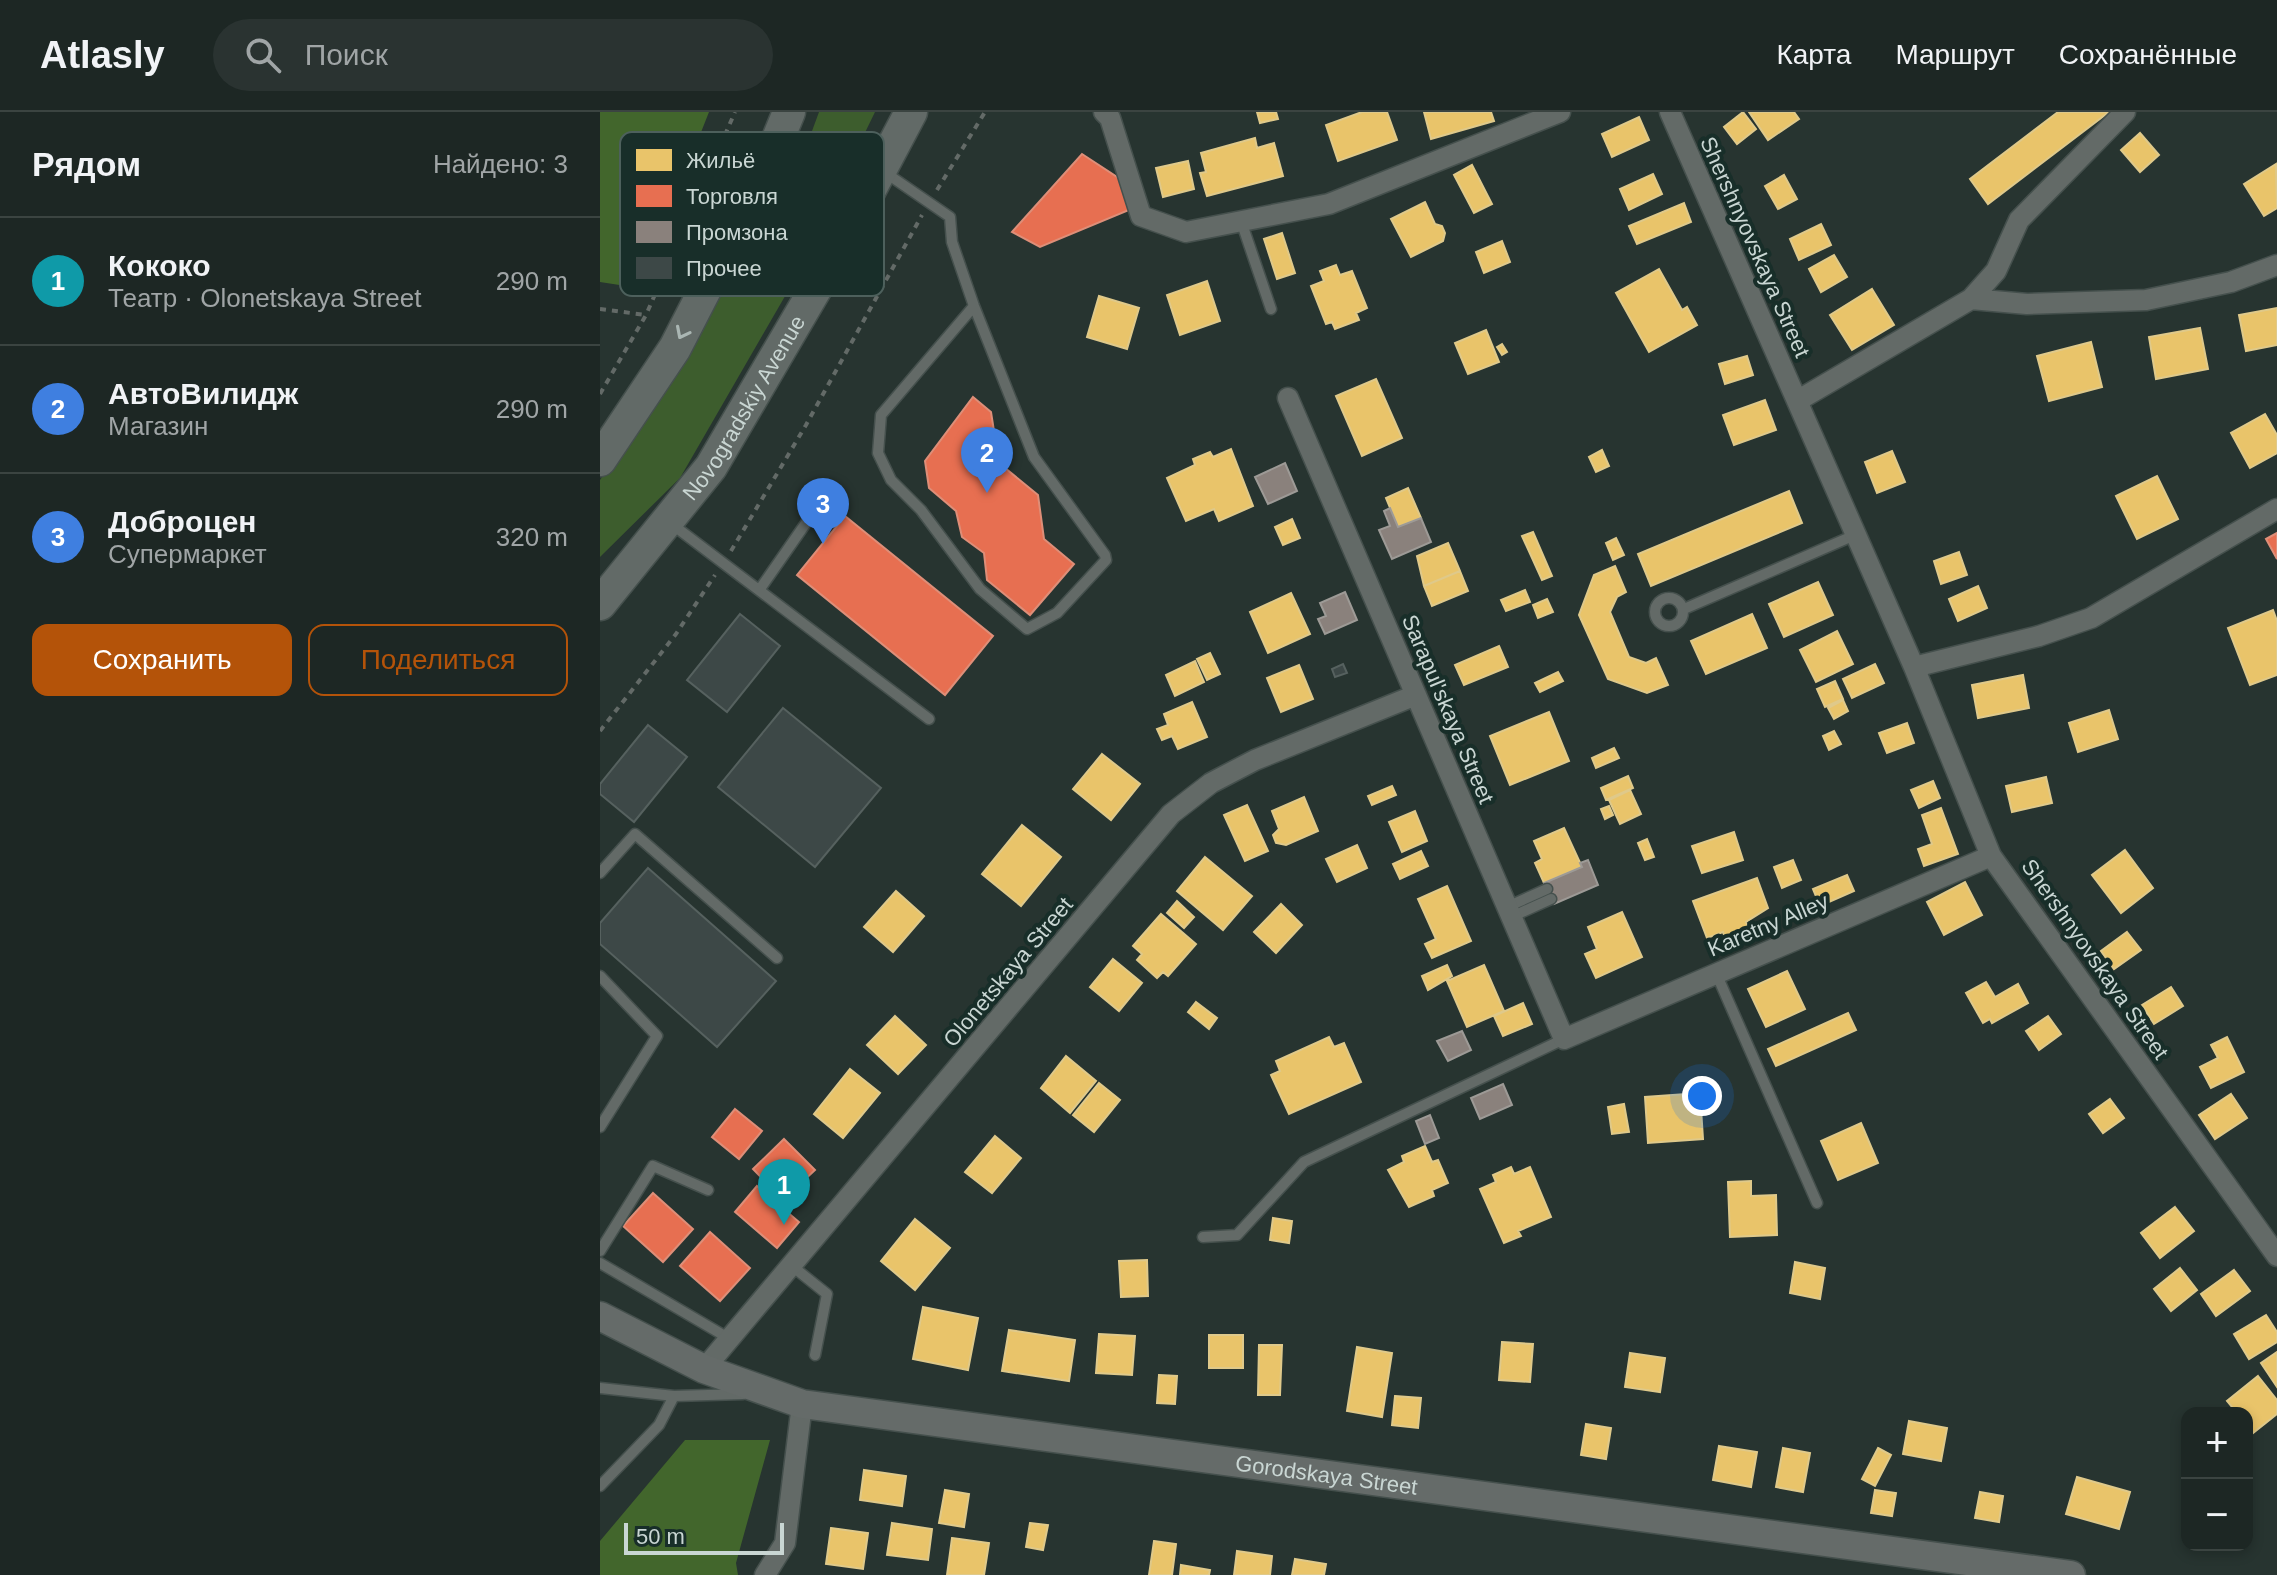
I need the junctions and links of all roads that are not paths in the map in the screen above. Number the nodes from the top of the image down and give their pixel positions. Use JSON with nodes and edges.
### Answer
{"nodes":[{"id":1,"x":789,"y":112,"type":"edge"},
{"id":2,"x":911,"y":112,"type":"edge"},
{"id":3,"x":1104,"y":112,"type":"edge"},
{"id":4,"x":1560,"y":112,"type":"edge"},
{"id":5,"x":1670,"y":112,"type":"edge"},
{"id":6,"x":2125,"y":112,"type":"edge"},
{"id":7,"x":781,"y":132,"type":"edge"},
{"id":8,"x":884,"y":163,"type":"edge"},
{"id":9,"x":884,"y":171,"type":"edge"},
{"id":10,"x":1241,"y":221,"type":"junction"},
{"id":11,"x":2277,"y":265,"type":"edge"},
{"id":12,"x":702,"y":296,"type":"edge"},
{"id":13,"x":811,"y":296,"type":"edge"},
{"id":14,"x":1971,"y":299,"type":"junction"},
{"id":15,"x":974,"y":306,"type":"junction"},
{"id":16,"x":1271,"y":309,"type":"dead end"},
{"id":17,"x":1288,"y":398,"type":"dead end"},
{"id":18,"x":1797,"y":401,"type":"junction"},
{"id":19,"x":600,"y":460,"type":"edge"},
{"id":20,"x":822,"y":500,"type":"dead end"},
{"id":21,"x":2277,"y":509,"type":"edge"},
{"id":22,"x":667,"y":521,"type":"junction"},
{"id":23,"x":1855,"y":535,"type":"junction"},
{"id":24,"x":760,"y":589,"type":"junction"},
{"id":25,"x":600,"y":604,"type":"edge"},
{"id":26,"x":1684,"y":609,"type":"dead end"},
{"id":27,"x":1914,"y":667,"type":"junction"},
{"id":28,"x":1416,"y":695,"type":"junction"},
{"id":29,"x":929,"y":719,"type":"dead end"},
{"id":30,"x":1991,"y":856,"type":"junction"},
{"id":31,"x":600,"y":873,"type":"edge"},
{"id":32,"x":1549,"y":894,"type":"dead end"},
{"id":33,"x":1509,"y":912,"type":"junction"},
{"id":34,"x":777,"y":958,"type":"dead end"},
{"id":35,"x":1716,"y":973,"type":"junction"},
{"id":36,"x":600,"y":976,"type":"edge"},
{"id":37,"x":1564,"y":1039,"type":"junction"},
{"id":38,"x":600,"y":1127,"type":"edge"},
{"id":39,"x":708,"y":1190,"type":"dead end"},
{"id":40,"x":1817,"y":1203,"type":"dead end"},
{"id":41,"x":1203,"y":1237,"type":"dead end"},
{"id":42,"x":600,"y":1251,"type":"edge"},
{"id":43,"x":2277,"y":1256,"type":"edge"},
{"id":44,"x":600,"y":1263,"type":"edge"},
{"id":45,"x":792,"y":1266,"type":"junction"},
{"id":46,"x":600,"y":1316,"type":"edge"},
{"id":47,"x":730,"y":1339,"type":"junction"},
{"id":48,"x":815,"y":1355,"type":"dead end"},
{"id":49,"x":704,"y":1369,"type":"junction"},
{"id":50,"x":600,"y":1388,"type":"edge"},
{"id":51,"x":765,"y":1394,"type":"junction"},
{"id":52,"x":674,"y":1396,"type":"junction"},
{"id":53,"x":802,"y":1404,"type":"junction"},
{"id":54,"x":602,"y":1479,"type":"edge"},
{"id":55,"x":770,"y":1572,"type":"edge"},
{"id":56,"x":2071,"y":1575,"type":"edge"}],
"edges":[{"from":1,"to":7,"type":"main road","one_way":true},
{"from":2,"to":8,"type":"main road","name":"Novogradskiy Avenue"},
{"from":3,"to":10,"type":"street"},
{"from":4,"to":10,"type":"street"},
{"from":5,"to":18,"type":"street","name":"Shershnyovskaya Street"},
{"from":6,"to":14,"type":"street"},
{"from":9,"to":15,"type":"lane"},
{"from":10,"to":16,"type":"lane"},
{"from":11,"to":14,"type":"street"},
{"from":12,"to":19,"type":"main road","one_way":true},
{"from":13,"to":22,"type":"main road","name":"Novogradskiy Avenue"},
{"from":14,"to":18,"type":"street"},
{"from":15,"to":15,"type":"lane"},
{"from":17,"to":28,"type":"street","name":"Sarapul'skaya Street"},
{"from":18,"to":23,"type":"street","name":"Shershnyovskaya Street"},
{"from":20,"to":24,"type":"lane"},
{"from":21,"to":27,"type":"street"},
{"from":22,"to":24,"type":"lane"},
{"from":22,"to":25,"type":"main road","name":"Novogradskiy Avenue"},
{"from":23,"to":26,"type":"lane"},
{"from":23,"to":27,"type":"street","name":"Shershnyovskaya Street"},
{"from":24,"to":29,"type":"lane"},
{"from":27,"to":30,"type":"street","name":"Shershnyovskaya Street"},
{"from":28,"to":33,"type":"street","name":"Sarapul'skaya Street"},
{"from":28,"to":45,"type":"street","name":"Olonetskaya Street"},
{"from":30,"to":35,"type":"street","name":"Karetny Alley"},
{"from":30,"to":43,"type":"street","name":"Shershnyovskaya Street"},
{"from":31,"to":34,"type":"lane"},
{"from":32,"to":33,"type":"lane"},
{"from":33,"to":37,"type":"street","name":"Sarapul'skaya Street"},
{"from":35,"to":37,"type":"street","name":"Karetny Alley"},
{"from":35,"to":40,"type":"lane"},
{"from":36,"to":38,"type":"lane"},
{"from":37,"to":41,"type":"lane"},
{"from":39,"to":42,"type":"lane"},
{"from":44,"to":47,"type":"lane"},
{"from":45,"to":47,"type":"street","name":"Olonetskaya Street"},
{"from":45,"to":48,"type":"lane"},
{"from":46,"to":49,"type":"street","name":"Gorodskaya Street"},
{"from":47,"to":49,"type":"street","name":"Olonetskaya Street"},
{"from":49,"to":51,"type":"street","name":"Gorodskaya Street"},
{"from":50,"to":52,"type":"lane"},
{"from":51,"to":52,"type":"lane"},
{"from":51,"to":53,"type":"street","name":"Gorodskaya Street"},
{"from":52,"to":54,"type":"lane"},
{"from":53,"to":55,"type":"street"},
{"from":53,"to":56,"type":"street","name":"Gorodskaya Street"}]}
